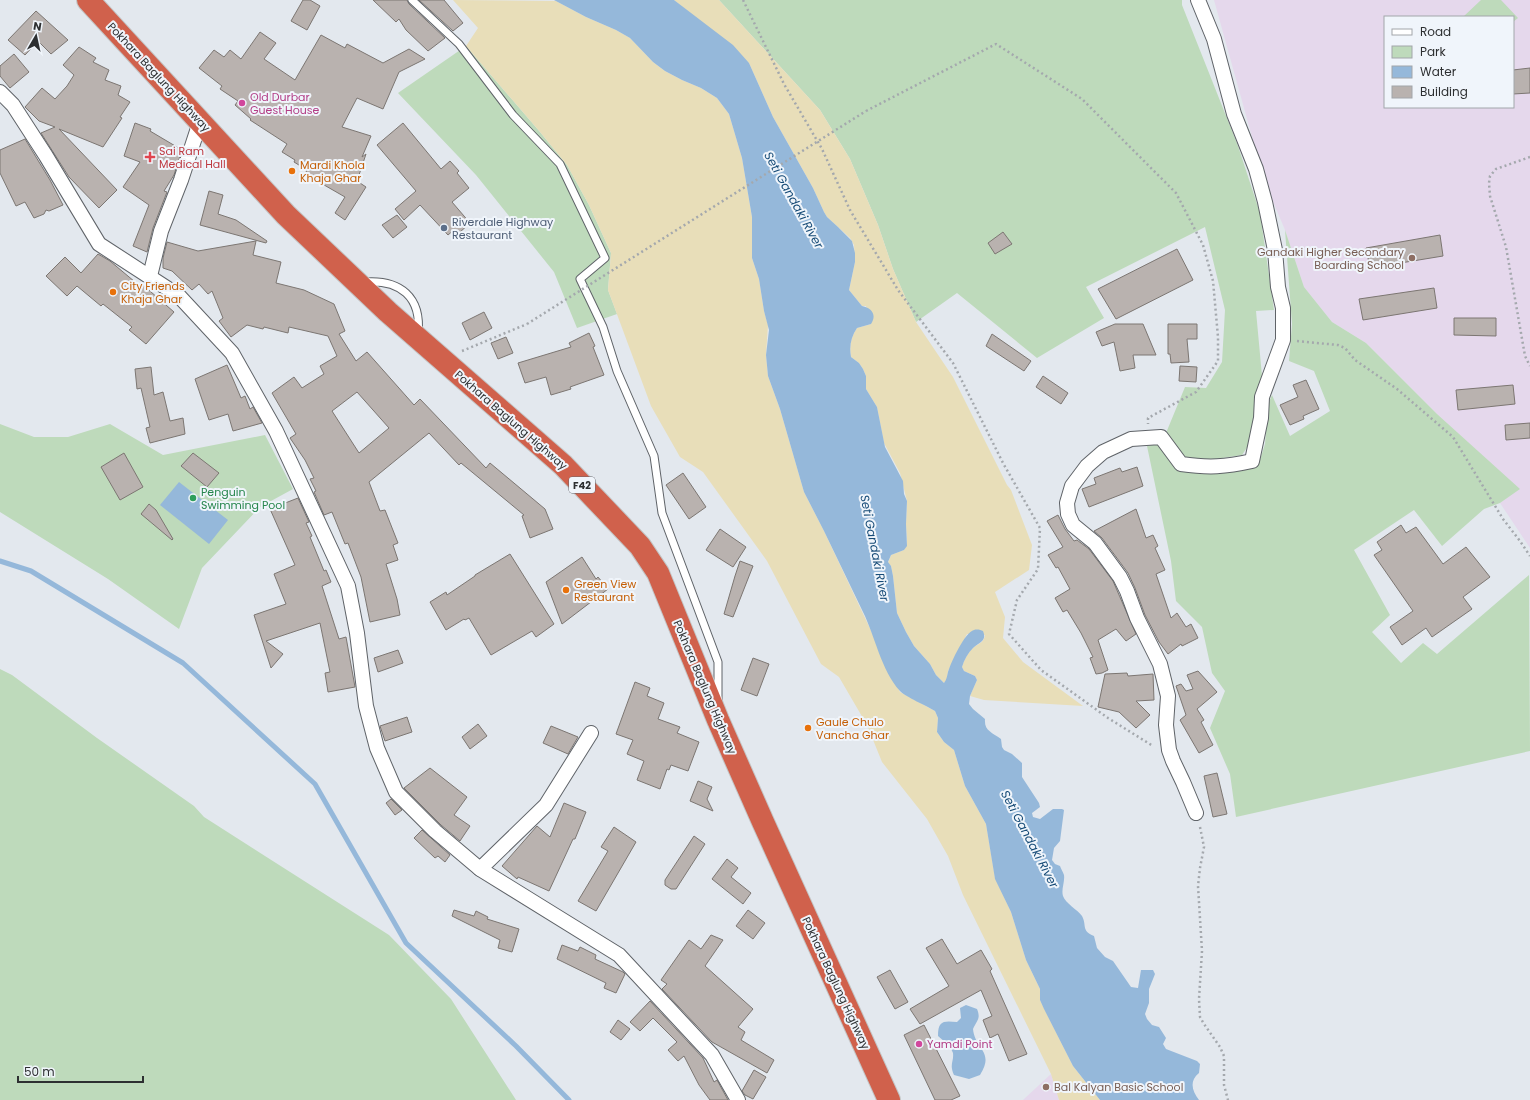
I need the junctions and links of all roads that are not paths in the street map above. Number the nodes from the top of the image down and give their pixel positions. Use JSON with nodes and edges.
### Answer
{"nodes":[{"id":1,"x":88,"y":0,"type":"edge"},
{"id":2,"x":412,"y":0,"type":"edge"},
{"id":3,"x":1198,"y":0,"type":"edge"},
{"id":4,"x":0,"y":92,"type":"edge"},
{"id":5,"x":200,"y":122,"type":"junction"},
{"id":6,"x":150,"y":276,"type":"junction"},
{"id":7,"x":718,"y":720,"type":"junction"},
{"id":8,"x":591,"y":733,"type":"dead end"},
{"id":9,"x":1196,"y":812,"type":"road end"},
{"id":10,"x":480,"y":869,"type":"junction"},
{"id":11,"x":738,"y":1100,"type":"edge"},
{"id":12,"x":889,"y":1100,"type":"edge"}],
"edges":[{"from":1,"to":5,"type":"highway","name":"Pokhara Baglung Highway","number":"F42"},
{"from":2,"to":7,"type":"lane"},
{"from":3,"to":9,"type":"street"},
{"from":4,"to":6,"type":"street"},
{"from":5,"to":6,"type":"street"},
{"from":5,"to":7,"type":"highway","name":"Pokhara Baglung Highway","number":"F42"},
{"from":6,"to":10,"type":"street"},
{"from":7,"to":12,"type":"highway","name":"Pokhara Baglung Highway","number":"F42"},
{"from":8,"to":10,"type":"street"},
{"from":10,"to":11,"type":"street"}]}
